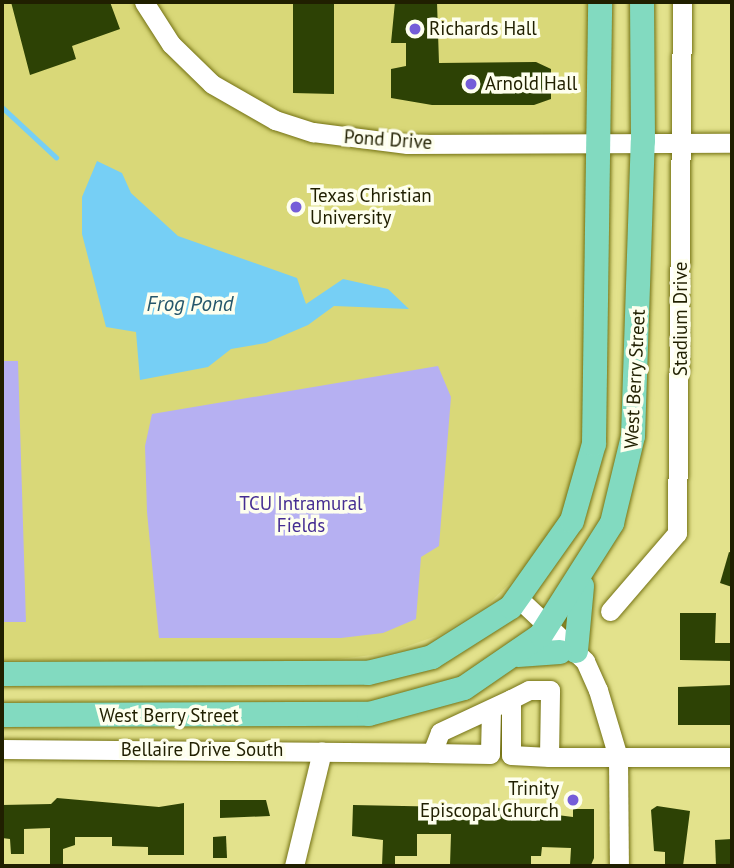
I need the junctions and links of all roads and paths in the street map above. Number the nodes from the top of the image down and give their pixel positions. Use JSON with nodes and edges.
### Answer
{"nodes":[{"id":1,"x":144,"y":2,"type":"edge"},
{"id":2,"x":600,"y":2,"type":"edge"},
{"id":3,"x":642,"y":2,"type":"edge"},
{"id":4,"x":682,"y":2,"type":"edge"},
{"id":5,"x":643,"y":141,"type":"junction"},
{"id":6,"x":599,"y":142,"type":"junction"},
{"id":7,"x":682,"y":143,"type":"junction"},
{"id":8,"x":732,"y":144,"type":"edge"},
{"id":9,"x":584,"y":574,"type":"junction"},
{"id":10,"x":514,"y":602,"type":"junction"},
{"id":11,"x":610,"y":611,"type":"dead end"},
{"id":12,"x":545,"y":630,"type":"junction"},
{"id":13,"x":518,"y":654,"type":"junction"},
{"id":14,"x":574,"y":658,"type":"junction"},
{"id":15,"x":2,"y":674,"type":"edge"},
{"id":16,"x":511,"y":699,"type":"junction"},
{"id":17,"x":491,"y":709,"type":"junction"},
{"id":18,"x":2,"y":715,"type":"edge"},
{"id":19,"x":2,"y":749,"type":"edge"},
{"id":20,"x":322,"y":751,"type":"junction"},
{"id":21,"x":432,"y":753,"type":"junction"},
{"id":22,"x":550,"y":757,"type":"junction"},
{"id":23,"x":618,"y":757,"type":"junction"},
{"id":24,"x":732,"y":757,"type":"edge"},
{"id":25,"x":295,"y":866,"type":"edge"},
{"id":26,"x":619,"y":866,"type":"edge"}],
"edges":[{"from":1,"to":6,"type":"street","name":"Pond Drive"},
{"from":2,"to":6,"type":"main road","name":"West Berry Street"},
{"from":3,"to":5,"type":"main road","name":"West Berry Street"},
{"from":4,"to":7,"type":"street","name":"Stadium Drive"},
{"from":5,"to":6,"type":"street","name":"Pond Drive"},
{"from":5,"to":7,"type":"street","name":"Pond Drive"},
{"from":5,"to":9,"type":"main road","name":"West Berry Street"},
{"from":6,"to":10,"type":"main road","name":"West Berry Street"},
{"from":7,"to":8,"type":"street","name":"Pond Drive"},
{"from":7,"to":11,"type":"street","name":"Stadium Drive"},
{"from":9,"to":12,"type":"main road","name":"West Berry Street"},
{"from":9,"to":14,"type":"main road"},
{"from":10,"to":12,"type":"street"},
{"from":10,"to":15,"type":"main road","name":"West Berry Street"},
{"from":12,"to":13,"type":"main road","name":"West Berry Street"},
{"from":12,"to":14,"type":"street"},
{"from":13,"to":14,"type":"main road"},
{"from":13,"to":18,"type":"main road","name":"West Berry Street"},
{"from":14,"to":23,"type":"street"},
{"from":16,"to":17,"type":"street"},
{"from":16,"to":22,"type":"street"},
{"from":16,"to":22,"type":"street"},
{"from":17,"to":21,"type":"street"},
{"from":17,"to":21,"type":"street","name":"Bellaire Drive South"},
{"from":19,"to":20,"type":"street","name":"Bellaire Drive South"},
{"from":20,"to":21,"type":"street","name":"Bellaire Drive South"},
{"from":20,"to":25,"type":"street"},
{"from":22,"to":23,"type":"street"},
{"from":23,"to":24,"type":"street"},
{"from":23,"to":26,"type":"street"}]}
